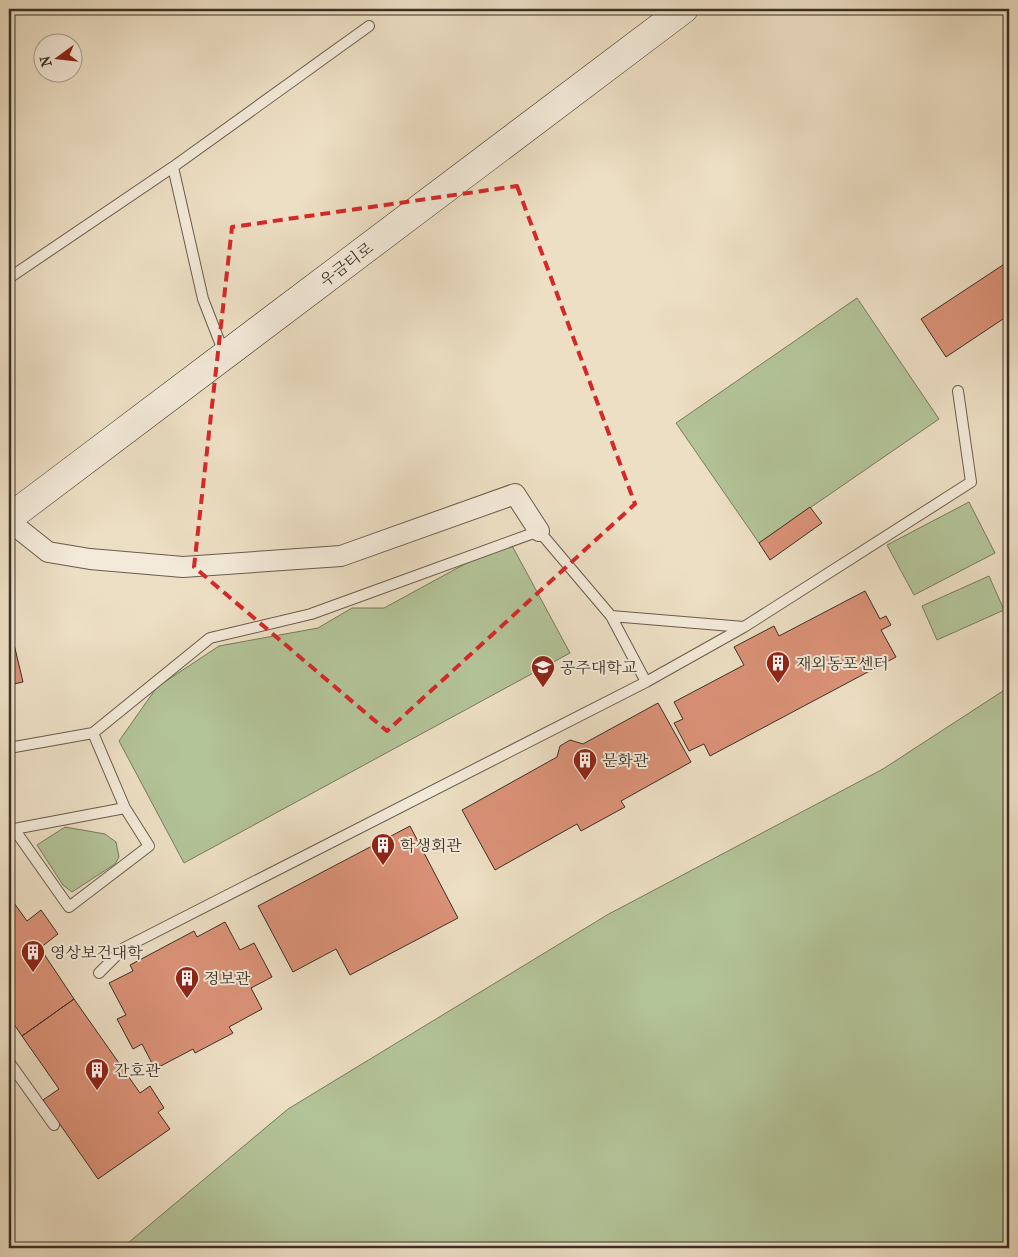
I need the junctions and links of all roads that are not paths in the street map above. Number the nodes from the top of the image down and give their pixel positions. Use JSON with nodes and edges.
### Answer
{"nodes":[{"id":1,"x":684,"y":9,"type":"edge"},
{"id":2,"x":369,"y":26,"type":"dead end"},
{"id":3,"x":173,"y":167,"type":"junction"},
{"id":4,"x":9,"y":278,"type":"edge"},
{"id":5,"x":225,"y":356,"type":"junction"},
{"id":6,"x":958,"y":391,"type":"dead end"},
{"id":7,"x":9,"y":520,"type":"edge"},
{"id":8,"x":539,"y":531,"type":"junction"},
{"id":9,"x":611,"y":616,"type":"junction"},
{"id":10,"x":744,"y":627,"type":"junction"},
{"id":11,"x":646,"y":682,"type":"junction"},
{"id":12,"x":93,"y":733,"type":"junction"},
{"id":13,"x":9,"y":748,"type":"edge"},
{"id":14,"x":125,"y":808,"type":"junction"},
{"id":15,"x":12,"y":830,"type":"edge"},
{"id":16,"x":99,"y":973,"type":"dead end"},
{"id":17,"x":9,"y":1062,"type":"edge"},
{"id":18,"x":54,"y":1125,"type":"dead end"}],
"edges":[{"from":1,"to":5,"type":"main road","name":"우금티로"},
{"from":2,"to":3,"type":"lane"},
{"from":3,"to":4,"type":"lane"},
{"from":3,"to":5,"type":"lane"},
{"from":5,"to":7,"type":"main road","name":"우금티로"},
{"from":6,"to":10,"type":"lane"},
{"from":7,"to":8,"type":"street"},
{"from":8,"to":9,"type":"lane"},
{"from":8,"to":12,"type":"lane"},
{"from":9,"to":10,"type":"lane"},
{"from":9,"to":11,"type":"lane"},
{"from":10,"to":11,"type":"lane"},
{"from":11,"to":16,"type":"lane"},
{"from":12,"to":13,"type":"lane"},
{"from":12,"to":14,"type":"lane"},
{"from":14,"to":15,"type":"lane"},
{"from":14,"to":15,"type":"lane"},
{"from":17,"to":18,"type":"lane"}]}
